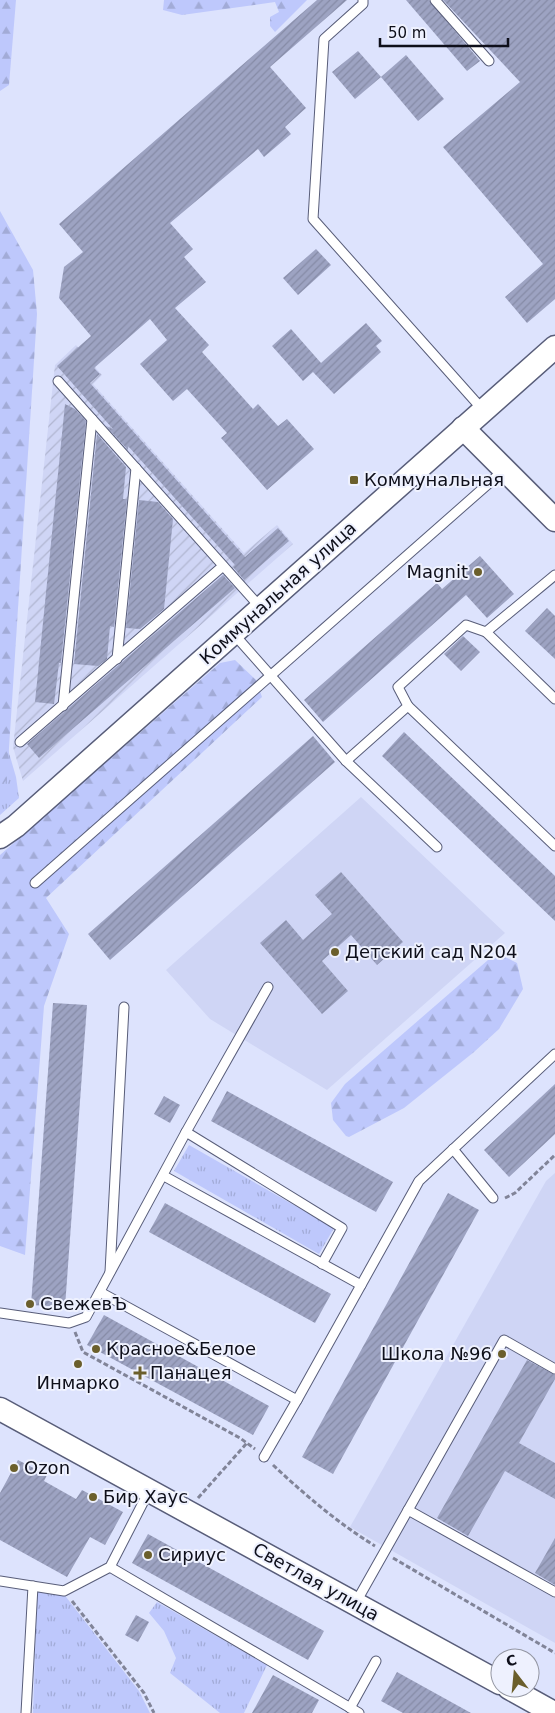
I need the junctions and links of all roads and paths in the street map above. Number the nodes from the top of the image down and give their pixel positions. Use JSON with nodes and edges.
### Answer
{"nodes":[{"id":1,"x":363,"y":0,"type":"edge"},
{"id":2,"x":435,"y":0,"type":"edge"},
{"id":3,"x":489,"y":61,"type":"dead end"},
{"id":4,"x":555,"y":346,"type":"edge"},
{"id":5,"x":58,"y":381,"type":"dead end"},
{"id":6,"x":484,"y":410,"type":"junction"},
{"id":7,"x":92,"y":419,"type":"junction"},
{"id":8,"x":463,"y":428,"type":"junction"},
{"id":9,"x":136,"y":468,"type":"junction"},
{"id":10,"x":505,"y":469,"type":"junction"},
{"id":11,"x":555,"y":520,"type":"edge"},
{"id":12,"x":223,"y":566,"type":"junction"},
{"id":13,"x":555,"y":575,"type":"edge"},
{"id":14,"x":261,"y":608,"type":"junction"},
{"id":15,"x":486,"y":632,"type":"junction"},
{"id":16,"x":233,"y":633,"type":"junction"},
{"id":17,"x":117,"y":659,"type":"junction"},
{"id":18,"x":270,"y":675,"type":"junction"},
{"id":19,"x":555,"y":699,"type":"edge"},
{"id":20,"x":63,"y":706,"type":"junction"},
{"id":21,"x":408,"y":706,"type":"junction"},
{"id":22,"x":20,"y":742,"type":"dead end"},
{"id":23,"x":346,"y":761,"type":"junction"},
{"id":24,"x":0,"y":837,"type":"edge"},
{"id":25,"x":555,"y":846,"type":"edge"},
{"id":26,"x":437,"y":847,"type":"dead end"},
{"id":27,"x":35,"y":883,"type":"dead end"},
{"id":28,"x":268,"y":987,"type":"dead end"},
{"id":29,"x":124,"y":1006,"type":"dead end"},
{"id":30,"x":555,"y":1054,"type":"edge"},
{"id":31,"x":186,"y":1132,"type":"junction"},
{"id":32,"x":453,"y":1148,"type":"junction"},
{"id":33,"x":555,"y":1155,"type":"edge"},
{"id":34,"x":164,"y":1176,"type":"junction"},
{"id":35,"x":493,"y":1198,"type":"joint"},
{"id":36,"x":322,"y":1264,"type":"junction"},
{"id":37,"x":110,"y":1274,"type":"junction"},
{"id":38,"x":361,"y":1285,"type":"junction"},
{"id":39,"x":100,"y":1292,"type":"junction"},
{"id":40,"x":0,"y":1313,"type":"edge"},
{"id":41,"x":72,"y":1322,"type":"junction"},
{"id":42,"x":555,"y":1369,"type":"edge"},
{"id":43,"x":298,"y":1400,"type":"junction"},
{"id":44,"x":0,"y":1409,"type":"edge"},
{"id":45,"x":247,"y":1443,"type":"junction"},
{"id":46,"x":264,"y":1457,"type":"junction"},
{"id":47,"x":149,"y":1491,"type":"junction"},
{"id":48,"x":408,"y":1510,"type":"junction"},
{"id":49,"x":186,"y":1511,"type":"junction"},
{"id":50,"x":384,"y":1552,"type":"junction"},
{"id":51,"x":110,"y":1567,"type":"junction"},
{"id":52,"x":0,"y":1581,"type":"edge"},
{"id":53,"x":34,"y":1586,"type":"junction"},
{"id":54,"x":64,"y":1591,"type":"junction"},
{"id":55,"x":555,"y":1592,"type":"edge"},
{"id":56,"x":355,"y":1604,"type":"junction"},
{"id":57,"x":555,"y":1653,"type":"edge"},
{"id":58,"x":376,"y":1661,"type":"dead end"},
{"id":59,"x":490,"y":1678,"type":"edge"},
{"id":60,"x":527,"y":1698,"type":"edge"},
{"id":61,"x":355,"y":1711,"type":"edge"},
{"id":62,"x":26,"y":1713,"type":"edge"},
{"id":63,"x":154,"y":1713,"type":"edge"},
{"id":64,"x":554,"y":1713,"type":"edge"}],
"edges":[{"from":1,"to":6,"type":"lane"},
{"from":2,"to":3,"type":"lane"},
{"from":4,"to":6,"type":"street","name":"Коммунальная улица"},
{"from":5,"to":7,"type":"lane"},
{"from":6,"to":8,"type":"street","name":"Коммунальная улица"},
{"from":7,"to":9,"type":"lane"},
{"from":7,"to":20,"type":"lane"},
{"from":8,"to":10,"type":"street"},
{"from":8,"to":14,"type":"street","name":"Коммунальная улица"},
{"from":9,"to":12,"type":"lane"},
{"from":9,"to":17,"type":"lane"},
{"from":10,"to":11,"type":"street"},
{"from":10,"to":18,"type":"lane"},
{"from":12,"to":14,"type":"lane"},
{"from":12,"to":17,"type":"lane"},
{"from":13,"to":15,"type":"lane"},
{"from":14,"to":16,"type":"street","name":"Коммунальная улица"},
{"from":15,"to":19,"type":"lane"},
{"from":15,"to":21,"type":"lane"},
{"from":16,"to":18,"type":"lane"},
{"from":16,"to":24,"type":"street","name":"Коммунальная улица"},
{"from":17,"to":20,"type":"lane"},
{"from":18,"to":23,"type":"lane"},
{"from":18,"to":27,"type":"lane"},
{"from":20,"to":22,"type":"lane"},
{"from":21,"to":23,"type":"lane"},
{"from":21,"to":25,"type":"lane"},
{"from":23,"to":26,"type":"lane"},
{"from":28,"to":31,"type":"lane"},
{"from":29,"to":37,"type":"lane"},
{"from":30,"to":32,"type":"lane"},
{"from":31,"to":34,"type":"lane"},
{"from":31,"to":36,"type":"lane"},
{"from":32,"to":35,"type":"lane"},
{"from":32,"to":38,"type":"lane"},
{"from":33,"to":35,"type":"path"},
{"from":34,"to":36,"type":"lane"},
{"from":34,"to":37,"type":"lane"},
{"from":36,"to":38,"type":"lane"},
{"from":37,"to":39,"type":"lane"},
{"from":38,"to":43,"type":"lane"},
{"from":39,"to":41,"type":"lane"},
{"from":39,"to":43,"type":"lane"},
{"from":40,"to":41,"type":"lane"},
{"from":41,"to":45,"type":"path"},
{"from":42,"to":48,"type":"lane"},
{"from":43,"to":46,"type":"lane"},
{"from":44,"to":47,"type":"street","name":"Светлая улица"},
{"from":45,"to":46,"type":"path"},
{"from":45,"to":49,"type":"path"},
{"from":46,"to":50,"type":"path"},
{"from":47,"to":49,"type":"street","name":"Светлая улица"},
{"from":47,"to":51,"type":"lane"},
{"from":48,"to":50,"type":"lane"},
{"from":48,"to":55,"type":"lane"},
{"from":49,"to":56,"type":"street","name":"Светлая улица"},
{"from":50,"to":56,"type":"lane"},
{"from":50,"to":57,"type":"path"},
{"from":51,"to":54,"type":"lane"},
{"from":51,"to":61,"type":"lane"},
{"from":52,"to":53,"type":"lane"},
{"from":53,"to":54,"type":"lane"},
{"from":53,"to":62,"type":"lane"},
{"from":54,"to":63,"type":"path"},
{"from":56,"to":59,"type":"street","name":"Светлая улица"},
{"from":58,"to":61,"type":"lane"},
{"from":60,"to":64,"type":"street"}]}
